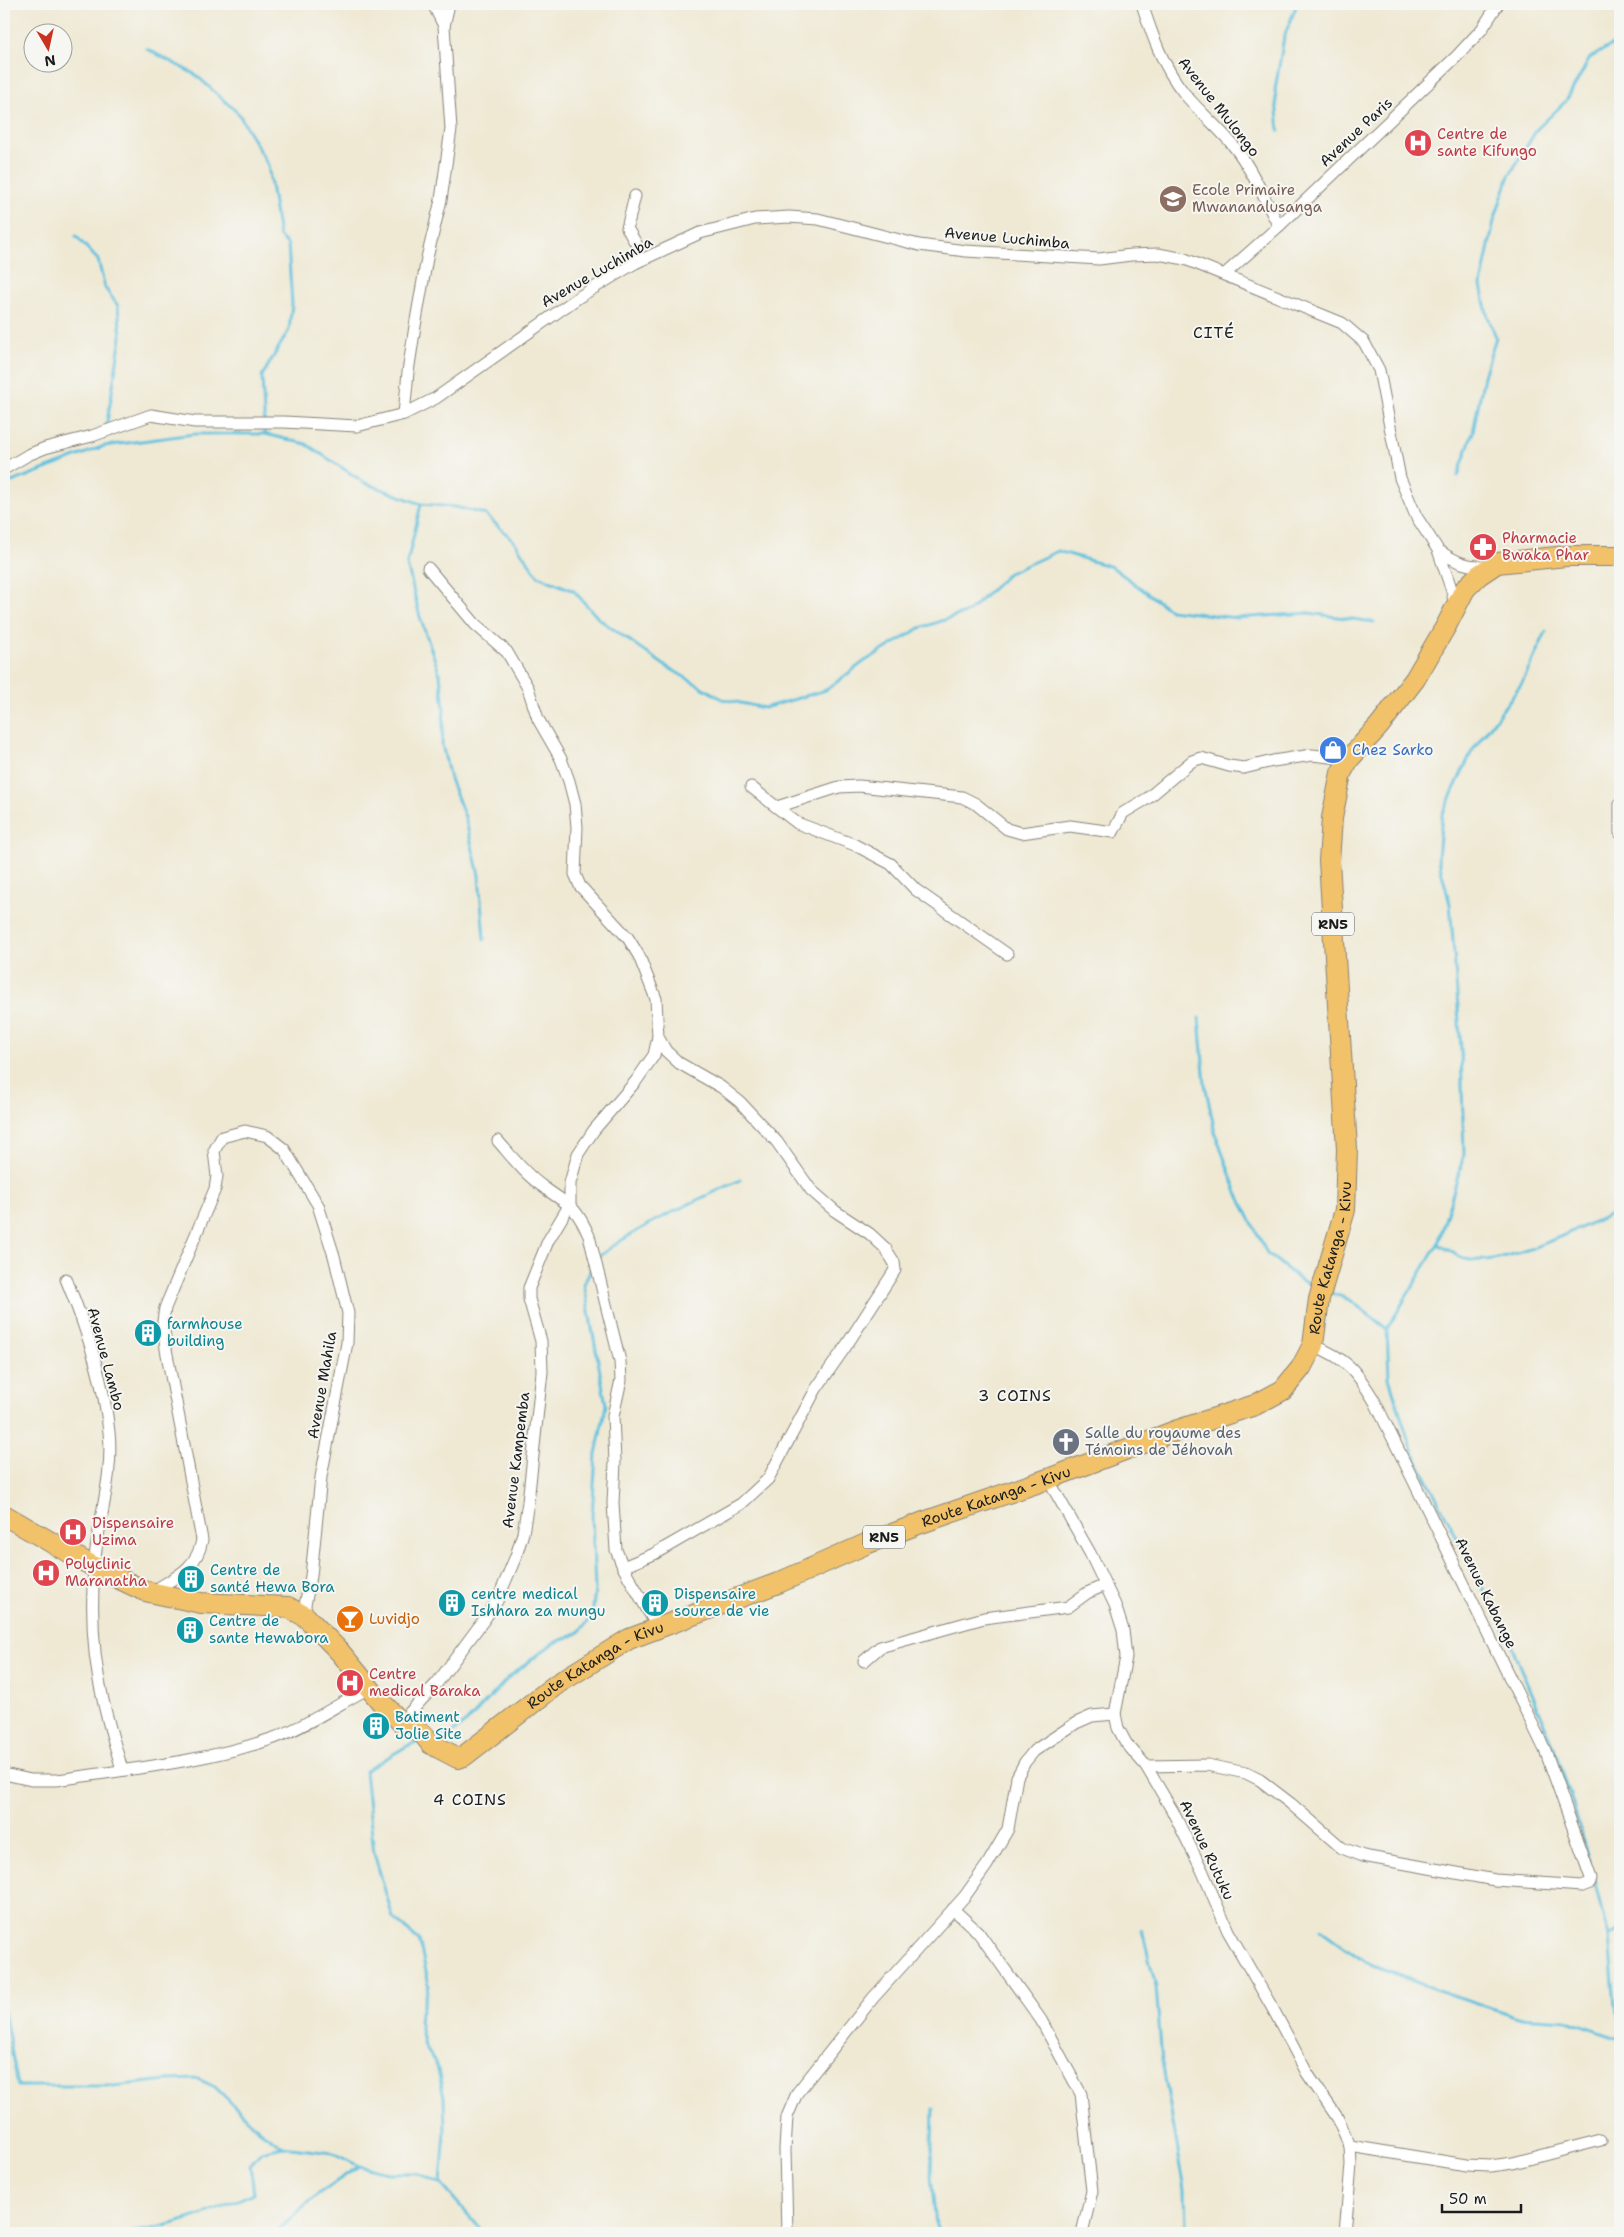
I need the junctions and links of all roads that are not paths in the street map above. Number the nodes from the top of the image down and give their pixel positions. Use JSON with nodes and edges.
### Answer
{"nodes":[{"id":1,"x":433,"y":4,"type":"edge"},
{"id":2,"x":449,"y":4,"type":"edge"},
{"id":3,"x":1142,"y":4,"type":"edge"},
{"id":4,"x":1498,"y":4,"type":"edge"},
{"id":5,"x":444,"y":26,"type":"junction"},
{"id":6,"x":635,"y":196,"type":"dead end"},
{"id":7,"x":1279,"y":226,"type":"junction"},
{"id":8,"x":636,"y":263,"type":"junction"},
{"id":9,"x":1225,"y":274,"type":"junction"},
{"id":10,"x":404,"y":414,"type":"junction"},
{"id":11,"x":4,"y":469,"type":"edge"},
{"id":12,"x":1438,"y":550,"type":"junction"},
{"id":13,"x":1620,"y":556,"type":"edge"},
{"id":14,"x":1497,"y":563,"type":"junction"},
{"id":15,"x":428,"y":568,"type":"dead end"},
{"id":16,"x":1454,"y":609,"type":"junction"},
{"id":17,"x":1349,"y":759,"type":"junction"},
{"id":18,"x":751,"y":787,"type":"dead end"},
{"id":19,"x":1620,"y":804,"type":"edge"},
{"id":20,"x":777,"y":807,"type":"junction"},
{"id":21,"x":1620,"y":833,"type":"edge"},
{"id":22,"x":1007,"y":954,"type":"dead end"},
{"id":23,"x":658,"y":1037,"type":"junction"},
{"id":24,"x":498,"y":1141,"type":"dead end"},
{"id":25,"x":570,"y":1204,"type":"junction"},
{"id":26,"x":66,"y":1279,"type":"dead end"},
{"id":27,"x":1313,"y":1345,"type":"junction"},
{"id":28,"x":1048,"y":1479,"type":"junction"},
{"id":29,"x":4,"y":1515,"type":"edge"},
{"id":30,"x":94,"y":1567,"type":"junction"},
{"id":31,"x":623,"y":1567,"type":"junction"},
{"id":32,"x":1105,"y":1586,"type":"junction"},
{"id":33,"x":152,"y":1593,"type":"junction"},
{"id":34,"x":306,"y":1617,"type":"junction"},
{"id":35,"x":658,"y":1628,"type":"junction"},
{"id":36,"x":864,"y":1661,"type":"dead end"},
{"id":37,"x":369,"y":1688,"type":"junction"},
{"id":38,"x":1115,"y":1714,"type":"junction"},
{"id":39,"x":401,"y":1722,"type":"junction"},
{"id":40,"x":1146,"y":1766,"type":"junction"},
{"id":41,"x":122,"y":1770,"type":"junction"},
{"id":42,"x":4,"y":1774,"type":"edge"},
{"id":43,"x":953,"y":1909,"type":"junction"},
{"id":44,"x":1601,"y":2140,"type":"dead end"},
{"id":45,"x":1350,"y":2146,"type":"junction"},
{"id":46,"x":787,"y":2233,"type":"edge"},
{"id":47,"x":1082,"y":2233,"type":"edge"},
{"id":48,"x":1345,"y":2233,"type":"edge"}],
"edges":[{"from":1,"to":5,"type":"street"},
{"from":2,"to":5,"type":"street"},
{"from":3,"to":7,"type":"street","name":"Avenue Mulongo"},
{"from":4,"to":7,"type":"street","name":"Avenue Paris"},
{"from":5,"to":10,"type":"street"},
{"from":6,"to":8,"type":"street"},
{"from":7,"to":9,"type":"street","name":"Avenue Paris"},
{"from":8,"to":9,"type":"street","name":"Avenue Luchimba"},
{"from":8,"to":10,"type":"street","name":"Avenue Luchimba"},
{"from":9,"to":12,"type":"street","name":"Avenue Luchimba"},
{"from":10,"to":11,"type":"street","name":"Avenue Luchimba"},
{"from":12,"to":14,"type":"street"},
{"from":12,"to":16,"type":"street"},
{"from":13,"to":14,"type":"highway","number":"RN5"},
{"from":14,"to":16,"type":"highway","number":"RN5"},
{"from":15,"to":23,"type":"street"},
{"from":16,"to":17,"type":"highway","name":"Route Katanga - Kivu","number":"RN5"},
{"from":17,"to":20,"type":"street"},
{"from":17,"to":27,"type":"highway","name":"Route Katanga - Kivu","number":"RN5"},
{"from":18,"to":20,"type":"street"},
{"from":19,"to":21,"type":"street"},
{"from":20,"to":22,"type":"street"},
{"from":23,"to":25,"type":"street"},
{"from":23,"to":31,"type":"street"},
{"from":24,"to":25,"type":"street"},
{"from":25,"to":31,"type":"street"},
{"from":25,"to":39,"type":"street","name":"Avenue Kampemba"},
{"from":26,"to":30,"type":"street","name":"Avenue Lambo"},
{"from":27,"to":28,"type":"highway","name":"Route Katanga - Kivu","number":"RN5"},
{"from":27,"to":40,"type":"street","name":"Avenue Kabange"},
{"from":28,"to":32,"type":"street","name":"Avenue Rutuku"},
{"from":28,"to":35,"type":"highway","name":"Route Katanga - Kivu","number":"RN5"},
{"from":29,"to":30,"type":"highway","name":"Route Katanga - Kivu","number":"RN5"},
{"from":30,"to":33,"type":"highway","name":"Route Katanga - Kivu","number":"RN5"},
{"from":30,"to":41,"type":"street","name":"Avenue Lambo"},
{"from":31,"to":35,"type":"street"},
{"from":32,"to":36,"type":"street"},
{"from":32,"to":38,"type":"street","name":"Avenue Rutuku"},
{"from":33,"to":34,"type":"highway","name":"Route Katanga - Kivu","number":"RN5"},
{"from":33,"to":34,"type":"street","name":"Avenue Mahila"},
{"from":34,"to":37,"type":"highway","name":"Route Katanga - Kivu","number":"RN5"},
{"from":35,"to":39,"type":"highway","name":"Route Katanga - Kivu","number":"RN5"},
{"from":37,"to":39,"type":"highway","name":"Route Katanga - Kivu","number":"RN5"},
{"from":37,"to":41,"type":"street"},
{"from":38,"to":40,"type":"street","name":"Avenue Rutuku"},
{"from":38,"to":43,"type":"street"},
{"from":40,"to":45,"type":"street","name":"Avenue Rutuku"},
{"from":41,"to":42,"type":"street"},
{"from":43,"to":46,"type":"street"},
{"from":43,"to":47,"type":"street"},
{"from":44,"to":45,"type":"street"},
{"from":45,"to":48,"type":"street","name":"Avenue Rutuku"}]}
